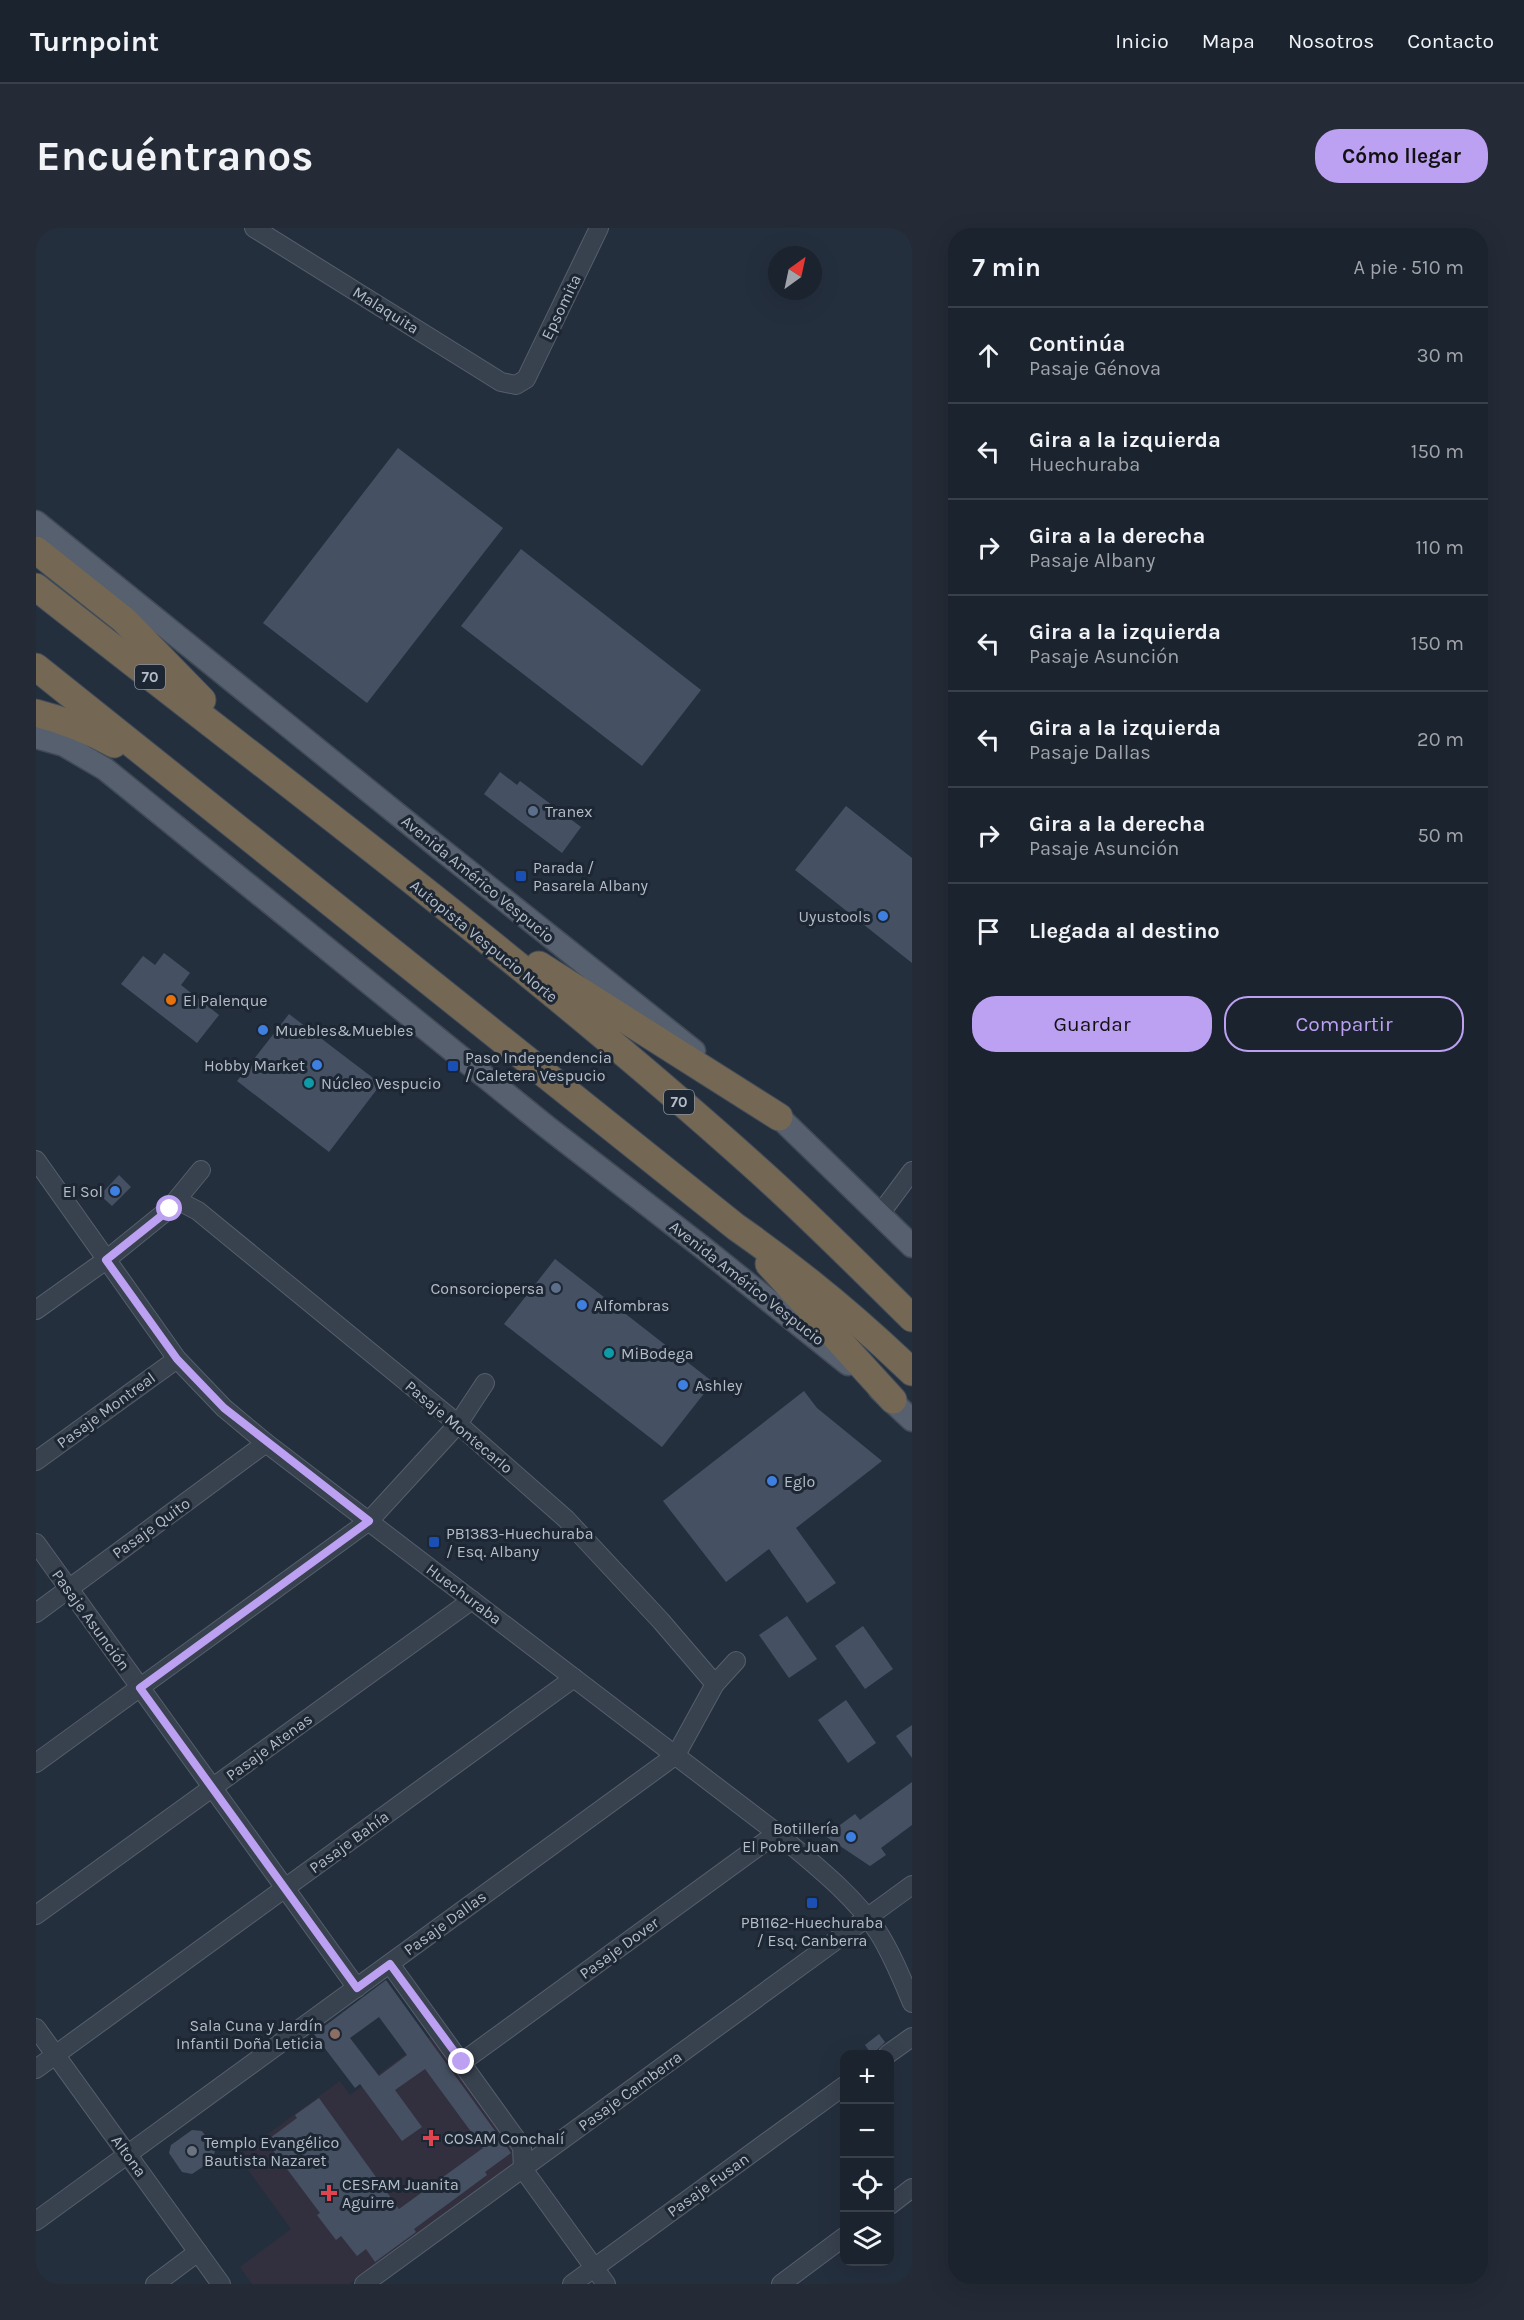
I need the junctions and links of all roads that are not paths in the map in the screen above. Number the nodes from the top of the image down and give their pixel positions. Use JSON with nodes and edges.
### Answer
{"nodes":[{"id":1,"x":254,"y":228,"type":"edge"},
{"id":2,"x":599,"y":228,"type":"edge"},
{"id":3,"x":521,"y":384,"type":"joint"},
{"id":4,"x":36,"y":522,"type":"edge"},
{"id":5,"x":36,"y":550,"type":"edge"},
{"id":6,"x":36,"y":587,"type":"edge"},
{"id":7,"x":36,"y":667,"type":"edge"},
{"id":8,"x":36,"y":713,"type":"edge"},
{"id":9,"x":36,"y":737,"type":"edge"},
{"id":10,"x":264,"y":766,"type":"junction"},
{"id":11,"x":173,"y":776,"type":"junction"},
{"id":12,"x":434,"y":900,"type":"junction"},
{"id":13,"x":779,"y":1117,"type":"junction"},
{"id":14,"x":36,"y":1160,"type":"edge"},
{"id":15,"x":201,"y":1170,"type":"dead end"},
{"id":16,"x":912,"y":1171,"type":"edge"},
{"id":17,"x":177,"y":1200,"type":"junction"},
{"id":18,"x":880,"y":1214,"type":"junction"},
{"id":19,"x":736,"y":1227,"type":"junction"},
{"id":20,"x":912,"y":1246,"type":"edge"},
{"id":21,"x":106,"y":1260,"type":"junction"},
{"id":22,"x":36,"y":1310,"type":"edge"},
{"id":23,"x":912,"y":1318,"type":"edge"},
{"id":24,"x":177,"y":1359,"type":"junction"},
{"id":25,"x":912,"y":1372,"type":"edge"},
{"id":26,"x":485,"y":1383,"type":"dead end"},
{"id":27,"x":893,"y":1400,"type":"junction"},
{"id":28,"x":912,"y":1420,"type":"edge"},
{"id":29,"x":459,"y":1424,"type":"junction"},
{"id":30,"x":266,"y":1443,"type":"junction"},
{"id":31,"x":36,"y":1461,"type":"edge"},
{"id":32,"x":369,"y":1521,"type":"junction"},
{"id":33,"x":36,"y":1543,"type":"edge"},
{"id":34,"x":69,"y":1589,"type":"junction"},
{"id":35,"x":472,"y":1600,"type":"junction"},
{"id":36,"x":36,"y":1612,"type":"edge"},
{"id":37,"x":736,"y":1661,"type":"dead end"},
{"id":38,"x":574,"y":1678,"type":"junction"},
{"id":39,"x":715,"y":1684,"type":"junction"},
{"id":40,"x":140,"y":1688,"type":"junction"},
{"id":41,"x":676,"y":1755,"type":"junction"},
{"id":42,"x":36,"y":1763,"type":"edge"},
{"id":43,"x":212,"y":1788,"type":"junction"},
{"id":44,"x":777,"y":1833,"type":"junction"},
{"id":45,"x":912,"y":1885,"type":"edge"},
{"id":46,"x":285,"y":1888,"type":"junction"},
{"id":47,"x":36,"y":1915,"type":"edge"},
{"id":48,"x":868,"y":1919,"type":"junction"},
{"id":49,"x":390,"y":1964,"type":"junction"},
{"id":50,"x":357,"y":1988,"type":"junction"},
{"id":51,"x":912,"y":2003,"type":"edge"},
{"id":52,"x":36,"y":2028,"type":"edge"},
{"id":53,"x":912,"y":2037,"type":"edge"},
{"id":54,"x":894,"y":2050,"type":"edge"},
{"id":55,"x":55,"y":2055,"type":"junction"},
{"id":56,"x":462,"y":2062,"type":"junction"},
{"id":57,"x":36,"y":2069,"type":"edge"},
{"id":58,"x":840,"y":2089,"type":"edge"},
{"id":59,"x":128,"y":2155,"type":"junction"},
{"id":60,"x":523,"y":2169,"type":"junction"},
{"id":61,"x":912,"y":2188,"type":"edge"},
{"id":62,"x":894,"y":2202,"type":"edge"},
{"id":63,"x":36,"y":2221,"type":"edge"},
{"id":64,"x":840,"y":2240,"type":"edge"},
{"id":65,"x":198,"y":2252,"type":"junction"},
{"id":66,"x":594,"y":2268,"type":"junction"},
{"id":67,"x":155,"y":2284,"type":"edge"},
{"id":68,"x":221,"y":2284,"type":"edge"},
{"id":69,"x":364,"y":2284,"type":"edge"},
{"id":70,"x":572,"y":2284,"type":"edge"},
{"id":71,"x":606,"y":2284,"type":"edge"},
{"id":72,"x":781,"y":2284,"type":"edge"}],
"edges":[{"from":1,"to":3,"type":"street","name":"Malaquita"},
{"from":2,"to":3,"type":"street","name":"Epsomita"},
{"from":4,"to":13,"type":"main road","name":"Avenida Américo Vespucio"},
{"from":5,"to":10,"type":"highway"},
{"from":6,"to":10,"type":"highway","name":"Autopista Vespucio Norte","number":"70"},
{"from":7,"to":11,"type":"highway"},
{"from":8,"to":11,"type":"highway"},
{"from":9,"to":27,"type":"main road","name":"Avenida Américo Vespucio"},
{"from":10,"to":12,"type":"highway","name":"Autopista Vespucio Norte","number":"70"},
{"from":11,"to":19,"type":"highway"},
{"from":12,"to":13,"type":"highway"},
{"from":12,"to":23,"type":"highway","name":"Autopista Vespucio Norte","number":"70"},
{"from":13,"to":18,"type":"main road","name":"Avenida Américo Vespucio"},
{"from":14,"to":21,"type":"street","name":"Huechuraba"},
{"from":15,"to":17,"type":"street"},
{"from":16,"to":18,"type":"street"},
{"from":17,"to":21,"type":"street"},
{"from":17,"to":29,"type":"street","name":"Pasaje Montecarlo"},
{"from":18,"to":20,"type":"main road","name":"Avenida Américo Vespucio"},
{"from":19,"to":25,"type":"highway"},
{"from":19,"to":27,"type":"highway"},
{"from":21,"to":22,"type":"street"},
{"from":21,"to":24,"type":"street","name":"Huechuraba"},
{"from":24,"to":30,"type":"street","name":"Huechuraba"},
{"from":24,"to":31,"type":"street","name":"Pasaje Montreal"},
{"from":26,"to":29,"type":"street"},
{"from":27,"to":28,"type":"main road","name":"Avenida Américo Vespucio"},
{"from":29,"to":32,"type":"street"},
{"from":29,"to":39,"type":"street","name":"Pasaje Montecarlo"},
{"from":30,"to":32,"type":"street","name":"Huechuraba"},
{"from":30,"to":34,"type":"street","name":"Pasaje Quito"},
{"from":32,"to":35,"type":"street","name":"Huechuraba"},
{"from":32,"to":40,"type":"street"},
{"from":33,"to":34,"type":"street","name":"Pasaje Asunción"},
{"from":34,"to":36,"type":"street","name":"Pasaje Quito"},
{"from":34,"to":40,"type":"street","name":"Pasaje Asunción"},
{"from":35,"to":38,"type":"street","name":"Huechuraba"},
{"from":35,"to":43,"type":"street","name":"Pasaje Atenas"},
{"from":37,"to":39,"type":"street","name":"Pasaje Dallas"},
{"from":38,"to":41,"type":"street","name":"Huechuraba"},
{"from":38,"to":46,"type":"street","name":"Pasaje Bahía"},
{"from":39,"to":41,"type":"street","name":"Pasaje Dallas"},
{"from":40,"to":42,"type":"street"},
{"from":40,"to":43,"type":"street","name":"Pasaje Asunción"},
{"from":41,"to":44,"type":"street","name":"Huechuraba"},
{"from":41,"to":49,"type":"street","name":"Pasaje Dallas"},
{"from":43,"to":46,"type":"street","name":"Pasaje Asunción"},
{"from":43,"to":47,"type":"street","name":"Pasaje Atenas"},
{"from":44,"to":48,"type":"street","name":"Huechuraba"},
{"from":44,"to":56,"type":"street","name":"Pasaje Dover"},
{"from":45,"to":48,"type":"street","name":"Pasaje Camberra"},
{"from":46,"to":50,"type":"street","name":"Pasaje Asunción"},
{"from":46,"to":55,"type":"street","name":"Pasaje Bahía"},
{"from":48,"to":51,"type":"street","name":"Huechuraba"},
{"from":48,"to":60,"type":"street","name":"Pasaje Camberra"},
{"from":49,"to":50,"type":"street","name":"Pasaje Dallas"},
{"from":49,"to":56,"type":"street"},
{"from":50,"to":59,"type":"street","name":"Pasaje Dallas"},
{"from":52,"to":55,"type":"street","name":"Altona"},
{"from":53,"to":54,"type":"street"},
{"from":55,"to":57,"type":"street","name":"Pasaje Bahía"},
{"from":55,"to":59,"type":"street","name":"Altona"},
{"from":56,"to":60,"type":"street"},
{"from":58,"to":66,"type":"street","name":"Pasaje Fusan"},
{"from":59,"to":63,"type":"street","name":"Pasaje Dallas"},
{"from":59,"to":65,"type":"street","name":"Altona"},
{"from":60,"to":66,"type":"street"},
{"from":60,"to":69,"type":"street","name":"Pasaje Camberra"},
{"from":61,"to":62,"type":"street"},
{"from":64,"to":72,"type":"street"},
{"from":65,"to":67,"type":"street"},
{"from":65,"to":68,"type":"street","name":"Altona"},
{"from":66,"to":70,"type":"street","name":"Pasaje Fusan"},
{"from":66,"to":71,"type":"street"}]}
